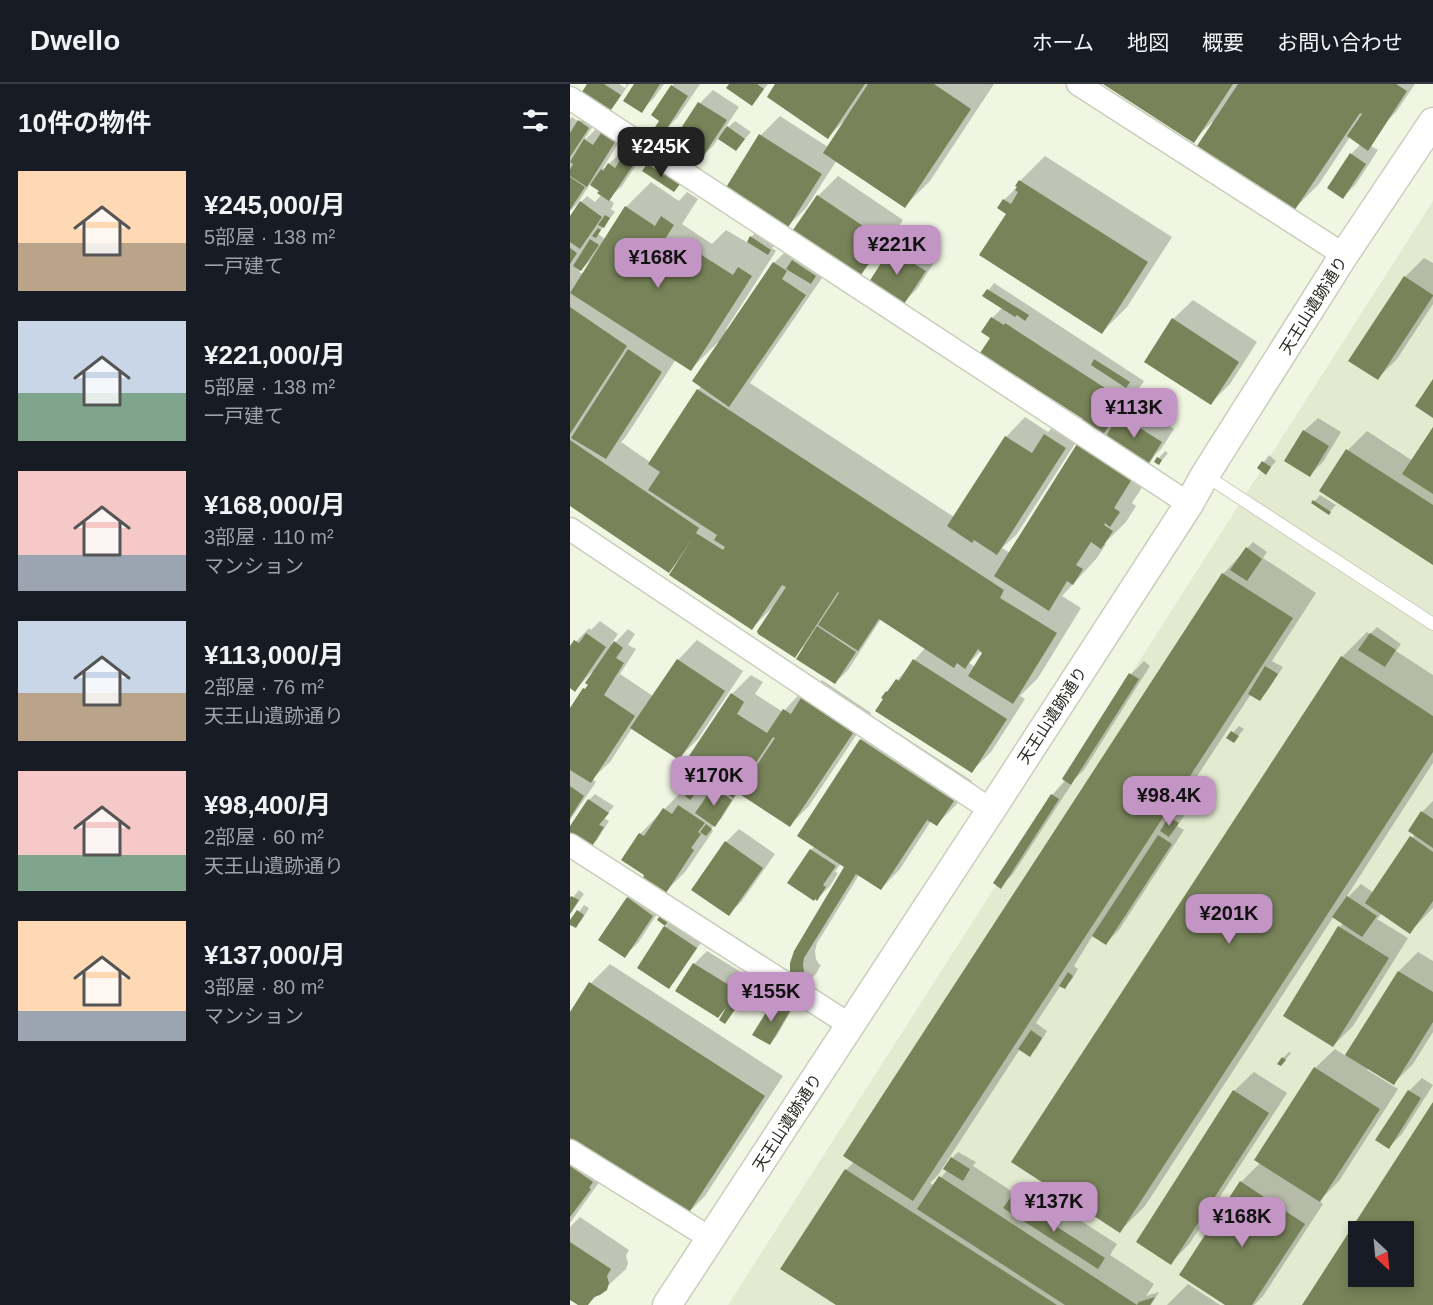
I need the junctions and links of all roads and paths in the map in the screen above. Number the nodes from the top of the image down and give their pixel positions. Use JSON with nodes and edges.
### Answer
{"nodes":[{"id":1,"x":1078,"y":84,"type":"edge"},
{"id":2,"x":570,"y":98,"type":"edge"},
{"id":3,"x":1433,"y":122,"type":"edge"},
{"id":4,"x":1344,"y":255,"type":"junction"},
{"id":5,"x":1205,"y":475,"type":"junction"},
{"id":6,"x":1189,"y":504,"type":"junction"},
{"id":7,"x":570,"y":529,"type":"edge"},
{"id":8,"x":1433,"y":624,"type":"edge"},
{"id":9,"x":992,"y":810,"type":"junction"},
{"id":10,"x":570,"y":844,"type":"edge"},
{"id":11,"x":850,"y":1025,"type":"junction"},
{"id":12,"x":570,"y":1151,"type":"edge"},
{"id":13,"x":710,"y":1238,"type":"junction"},
{"id":14,"x":667,"y":1305,"type":"edge"}],
"edges":[{"from":1,"to":4,"type":"street"},
{"from":2,"to":6,"type":"street"},
{"from":3,"to":4,"type":"street","name":"天王山遺跡通り"},
{"from":4,"to":5,"type":"street","name":"天王山遺跡通り"},
{"from":5,"to":6,"type":"street","name":"天王山遺跡通り"},
{"from":5,"to":8,"type":"lane"},
{"from":6,"to":9,"type":"street","name":"天王山遺跡通り"},
{"from":7,"to":9,"type":"street"},
{"from":9,"to":11,"type":"street","name":"天王山遺跡通り"},
{"from":10,"to":11,"type":"street"},
{"from":11,"to":13,"type":"street","name":"天王山遺跡通り"},
{"from":12,"to":13,"type":"street"},
{"from":13,"to":14,"type":"street","name":"天王山遺跡通り"}]}
